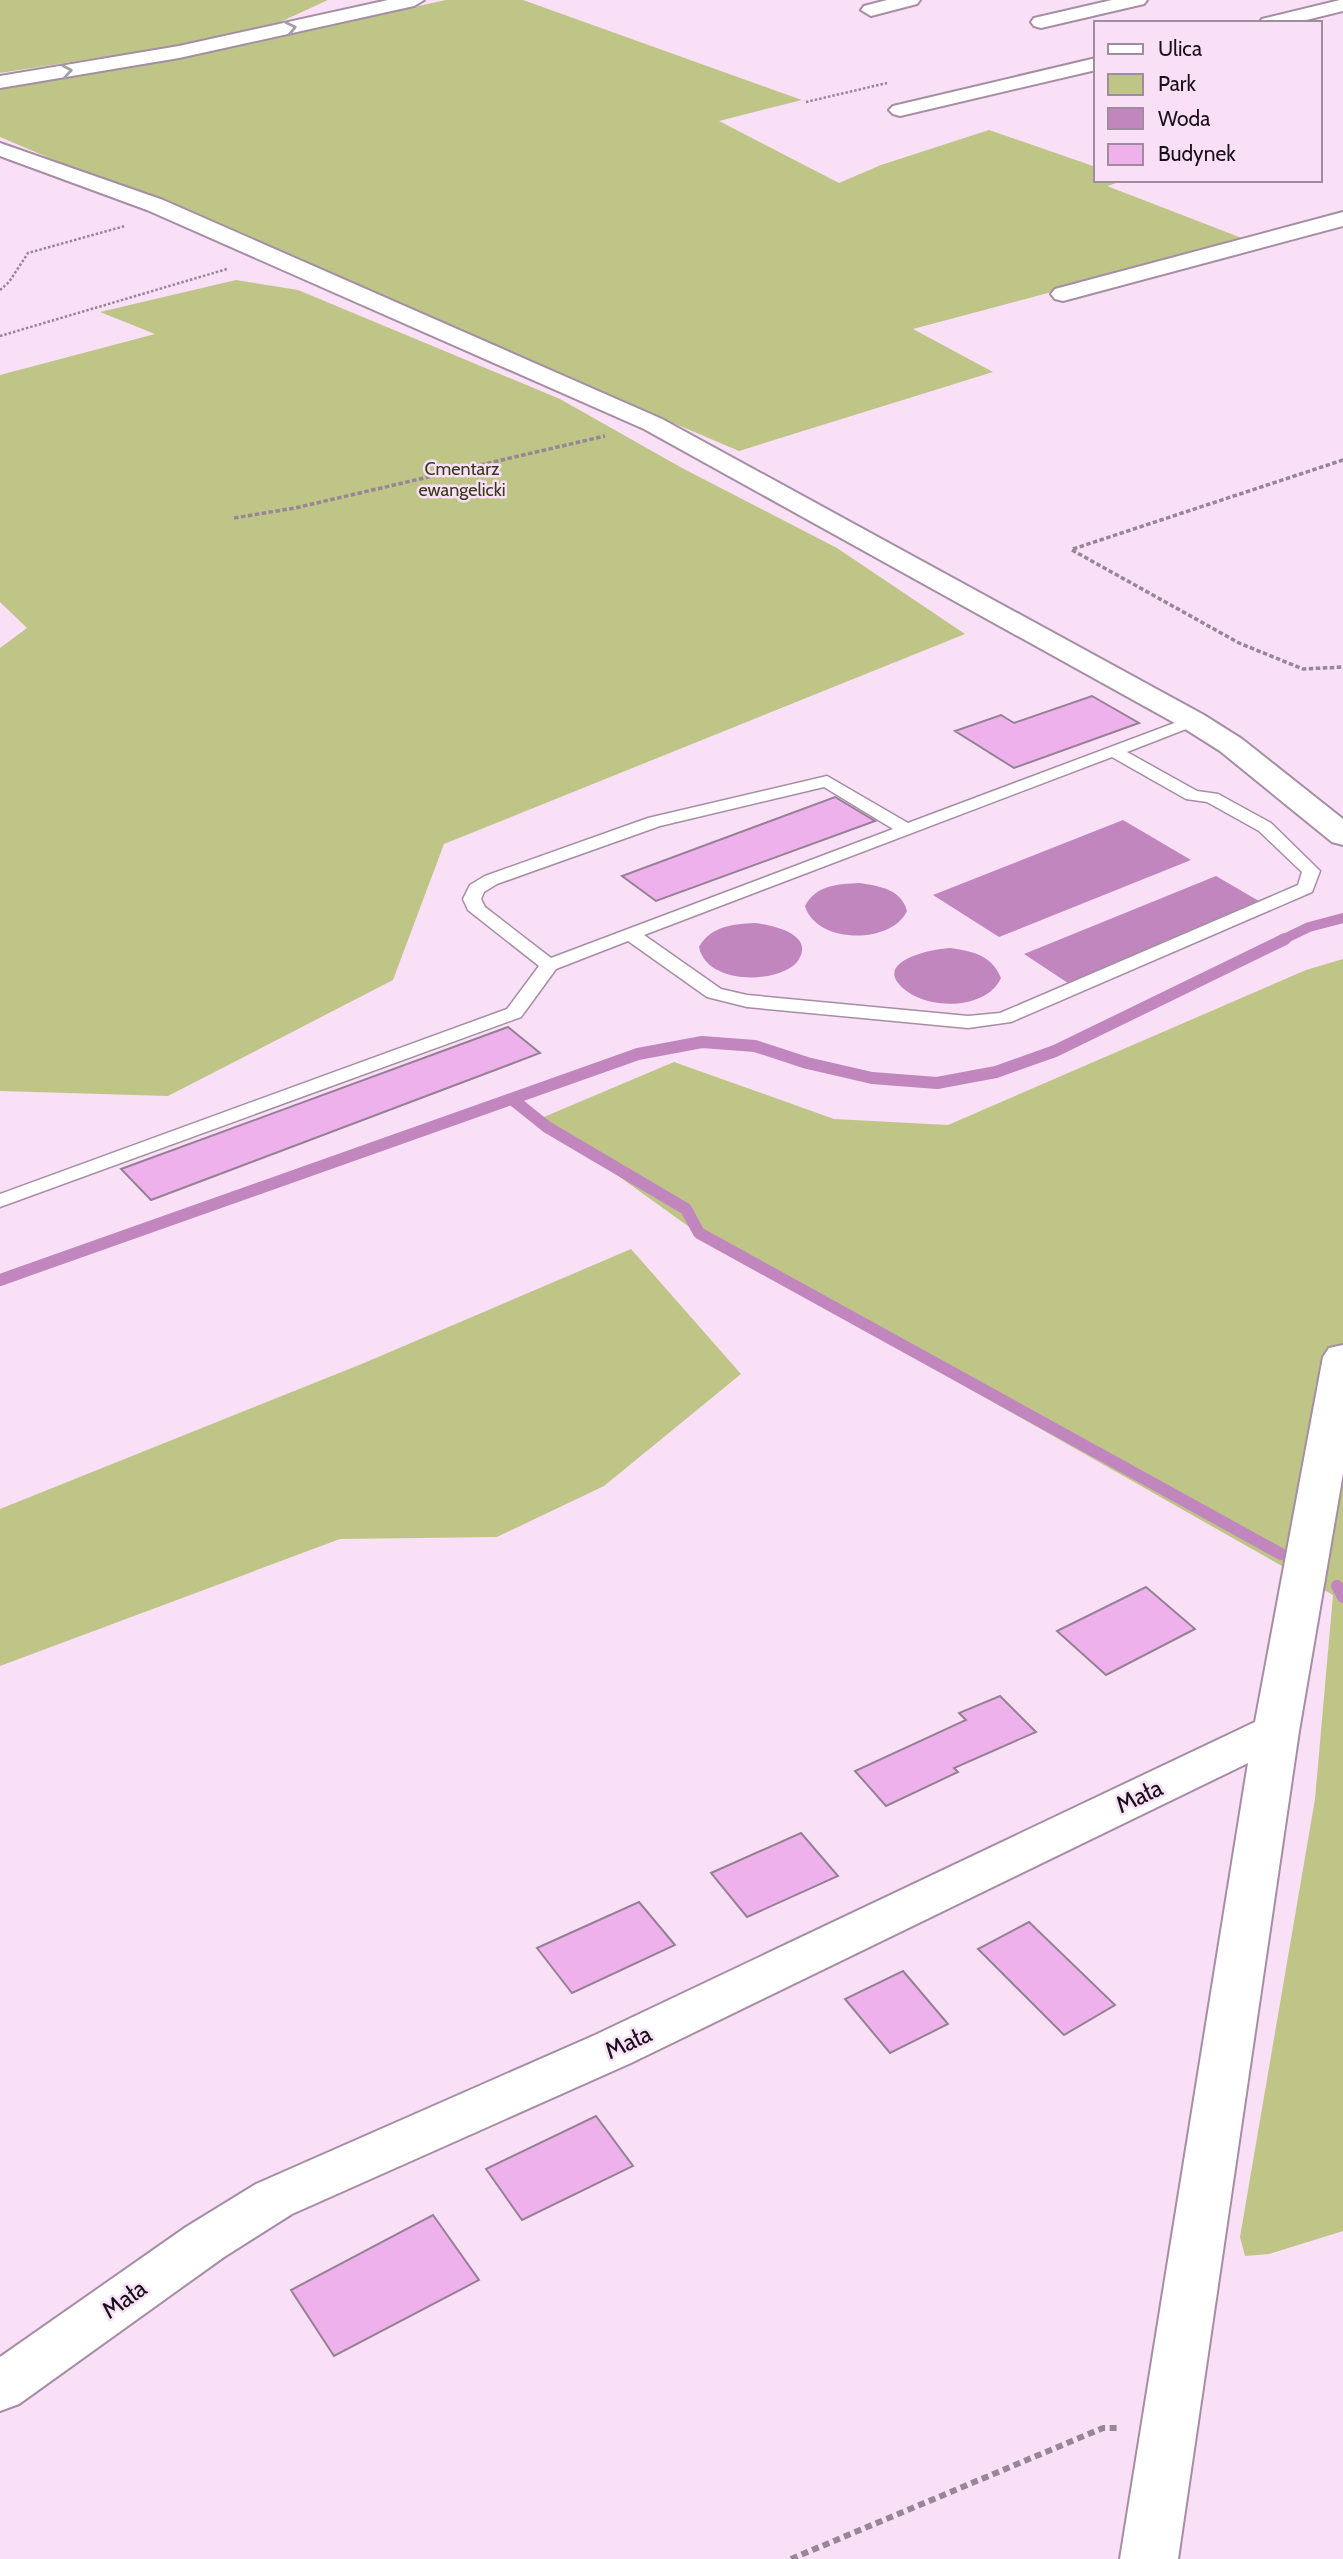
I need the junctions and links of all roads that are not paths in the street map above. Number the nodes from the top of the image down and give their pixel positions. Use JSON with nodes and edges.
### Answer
{"nodes":[{"id":1,"x":414,"y":0,"type":"edge"},
{"id":2,"x":910,"y":0,"type":"edge"},
{"id":3,"x":1137,"y":0,"type":"edge"},
{"id":4,"x":1343,"y":5,"type":"edge"},
{"id":5,"x":871,"y":10,"type":"dead end"},
{"id":6,"x":1277,"y":21,"type":"edge"},
{"id":7,"x":1041,"y":22,"type":"dead end"},
{"id":8,"x":1094,"y":64,"type":"edge"},
{"id":9,"x":0,"y":82,"type":"edge"},
{"id":10,"x":900,"y":110,"type":"dead end"},
{"id":11,"x":0,"y":149,"type":"edge"},
{"id":12,"x":1343,"y":219,"type":"edge"},
{"id":13,"x":1063,"y":294,"type":"dead end"},
{"id":14,"x":1193,"y":721,"type":"junction"},
{"id":15,"x":1113,"y":751,"type":"junction"},
{"id":16,"x":905,"y":829,"type":"junction"},
{"id":17,"x":1343,"y":835,"type":"edge"},
{"id":18,"x":630,"y":934,"type":"junction"},
{"id":19,"x":549,"y":965,"type":"junction"},
{"id":20,"x":0,"y":1201,"type":"edge"},
{"id":21,"x":1343,"y":1357,"type":"edge"},
{"id":22,"x":1276,"y":1731,"type":"junction"},
{"id":23,"x":0,"y":2387,"type":"edge"},
{"id":24,"x":1149,"y":2559,"type":"edge"}],
"edges":[{"from":9,"to":1,"type":"street","one_way":true},
{"from":2,"to":5,"type":"street"},
{"from":3,"to":7,"type":"street"},
{"from":4,"to":6,"type":"street"},
{"from":8,"to":10,"type":"street"},
{"from":11,"to":14,"type":"street"},
{"from":12,"to":13,"type":"street"},
{"from":14,"to":15,"type":"lane"},
{"from":14,"to":17,"type":"street"},
{"from":15,"to":16,"type":"lane"},
{"from":15,"to":18,"type":"lane"},
{"from":16,"to":18,"type":"lane"},
{"from":16,"to":19,"type":"lane"},
{"from":18,"to":19,"type":"lane"},
{"from":19,"to":20,"type":"lane"},
{"from":21,"to":22,"type":"street"},
{"from":22,"to":23,"type":"street","name":"Mała"},
{"from":22,"to":24,"type":"street"}]}
